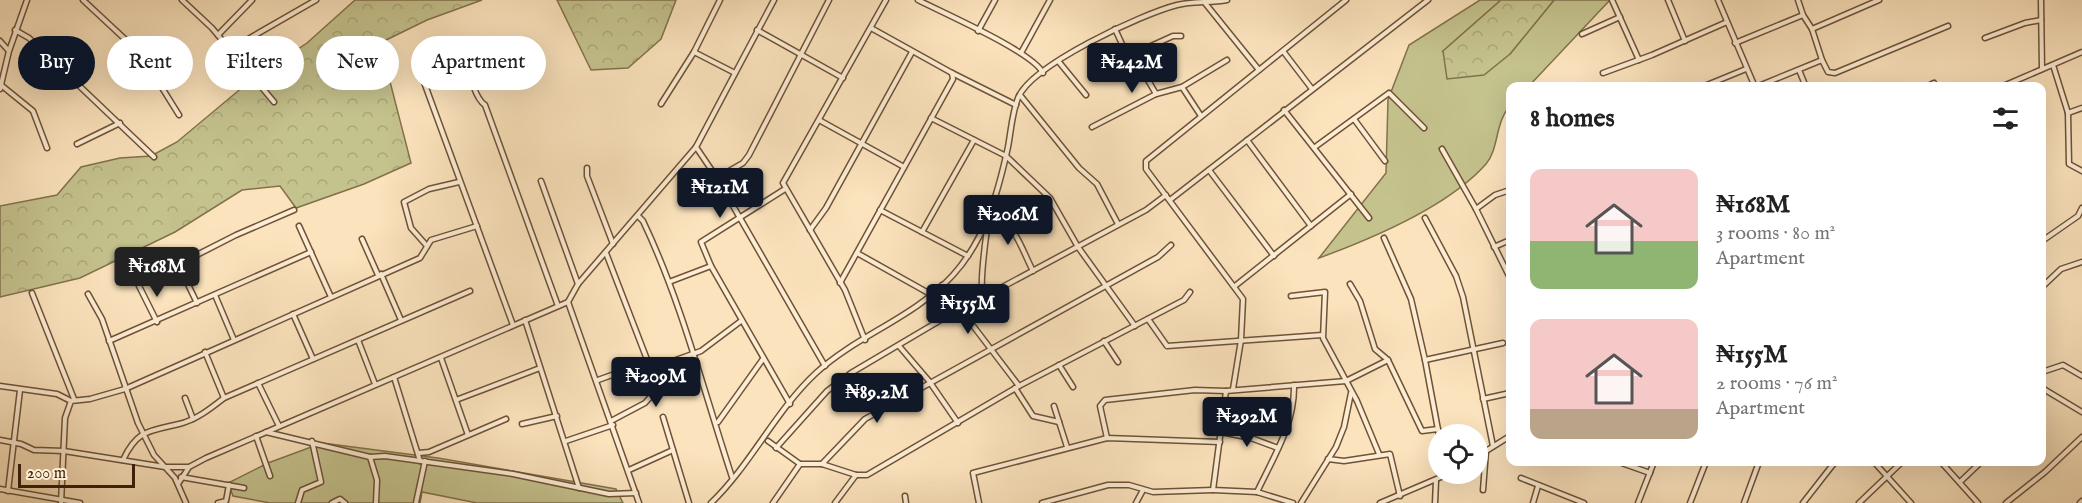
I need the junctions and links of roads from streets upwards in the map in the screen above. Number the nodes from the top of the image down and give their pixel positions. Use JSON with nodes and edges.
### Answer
{"nodes":[{"id":1,"x":27,"y":0,"type":"edge"},
{"id":2,"x":83,"y":0,"type":"edge"},
{"id":3,"x":182,"y":0,"type":"edge"},
{"id":4,"x":252,"y":0,"type":"edge"},
{"id":5,"x":316,"y":0,"type":"edge"},
{"id":6,"x":720,"y":0,"type":"edge"},
{"id":7,"x":774,"y":0,"type":"edge"},
{"id":8,"x":829,"y":0,"type":"edge"},
{"id":9,"x":886,"y":0,"type":"edge"},
{"id":10,"x":918,"y":0,"type":"edge"},
{"id":11,"x":995,"y":0,"type":"edge"},
{"id":12,"x":1050,"y":0,"type":"edge"},
{"id":13,"x":1166,"y":0,"type":"edge"},
{"id":14,"x":1227,"y":0,"type":"edge"},
{"id":15,"x":1346,"y":0,"type":"edge"},
{"id":16,"x":1428,"y":0,"type":"edge"},
{"id":17,"x":1612,"y":0,"type":"edge"},
{"id":18,"x":1668,"y":0,"type":"edge"},
{"id":19,"x":1718,"y":0,"type":"edge"},
{"id":20,"x":1798,"y":0,"type":"edge"},
{"id":21,"x":1879,"y":0,"type":"edge"},
{"id":22,"x":2041,"y":0,"type":"edge"},
{"id":23,"x":1205,"y":3,"type":"junction"},
{"id":24,"x":1866,"y":3,"type":"edge"},
{"id":25,"x":1170,"y":7,"type":"junction"},
{"id":26,"x":1803,"y":15,"type":"junction"},
{"id":27,"x":1620,"y":17,"type":"junction"},
{"id":28,"x":2042,"y":20,"type":"junction"},
{"id":29,"x":1727,"y":22,"type":"junction"},
{"id":30,"x":1948,"y":26,"type":"dead end"},
{"id":31,"x":871,"y":27,"type":"junction"},
{"id":32,"x":1115,"y":29,"type":"junction"},
{"id":33,"x":1812,"y":29,"type":"junction"},
{"id":34,"x":15,"y":30,"type":"junction"},
{"id":35,"x":757,"y":30,"type":"junction"},
{"id":36,"x":978,"y":31,"type":"junction"},
{"id":37,"x":1582,"y":34,"type":"dead end"},
{"id":38,"x":218,"y":35,"type":"joint"},
{"id":39,"x":253,"y":36,"type":"edge"},
{"id":40,"x":1181,"y":36,"type":"dead end"},
{"id":41,"x":1985,"y":38,"type":"dead end"},
{"id":42,"x":0,"y":41,"type":"edge"},
{"id":43,"x":1685,"y":41,"type":"junction"},
{"id":44,"x":1735,"y":43,"type":"junction"},
{"id":45,"x":9,"y":51,"type":"junction"},
{"id":46,"x":1283,"y":51,"type":"junction"},
{"id":47,"x":694,"y":52,"type":"junction"},
{"id":48,"x":912,"y":52,"type":"junction"},
{"id":49,"x":2082,"y":52,"type":"edge"},
{"id":50,"x":1021,"y":53,"type":"junction"},
{"id":51,"x":1133,"y":54,"type":"junction"},
{"id":52,"x":799,"y":55,"type":"junction"},
{"id":53,"x":1128,"y":57,"type":"junction"},
{"id":54,"x":1227,"y":60,"type":"dead end"},
{"id":55,"x":1639,"y":60,"type":"junction"},
{"id":56,"x":1822,"y":60,"type":"junction"},
{"id":57,"x":1059,"y":62,"type":"junction"},
{"id":58,"x":2053,"y":65,"type":"junction"},
{"id":59,"x":1746,"y":69,"type":"junction"},
{"id":60,"x":2042,"y":69,"type":"junction"},
{"id":61,"x":1258,"y":70,"type":"junction"},
{"id":62,"x":1798,"y":70,"type":"junction"},
{"id":63,"x":1096,"y":71,"type":"dead end"},
{"id":64,"x":735,"y":73,"type":"junction"},
{"id":65,"x":1043,"y":73,"type":"junction"},
{"id":66,"x":1603,"y":73,"type":"dead end"},
{"id":67,"x":952,"y":74,"type":"junction"},
{"id":68,"x":843,"y":78,"type":"junction"},
{"id":69,"x":1714,"y":82,"type":"edge"},
{"id":70,"x":1752,"y":82,"type":"edge"},
{"id":71,"x":1768,"y":82,"type":"edge"},
{"id":72,"x":1804,"y":82,"type":"edge"},
{"id":73,"x":2012,"y":82,"type":"edge"},
{"id":74,"x":1,"y":87,"type":"edge"},
{"id":75,"x":1182,"y":87,"type":"junction"},
{"id":76,"x":1312,"y":89,"type":"junction"},
{"id":77,"x":264,"y":90,"type":"edge"},
{"id":78,"x":427,"y":90,"type":"edge"},
{"id":79,"x":475,"y":90,"type":"edge"},
{"id":80,"x":1156,"y":94,"type":"junction"},
{"id":81,"x":1020,"y":95,"type":"junction"},
{"id":82,"x":1086,"y":95,"type":"dead end"},
{"id":83,"x":274,"y":102,"type":"dead end"},
{"id":84,"x":661,"y":104,"type":"dead end"},
{"id":85,"x":1016,"y":105,"type":"junction"},
{"id":86,"x":2082,"y":108,"type":"edge"},
{"id":87,"x":1284,"y":111,"type":"junction"},
{"id":88,"x":2068,"y":113,"type":"junction"},
{"id":89,"x":179,"y":115,"type":"dead end"},
{"id":90,"x":1201,"y":116,"type":"junction"},
{"id":91,"x":931,"y":118,"type":"junction"},
{"id":92,"x":1354,"y":118,"type":"junction"},
{"id":93,"x":819,"y":120,"type":"junction"},
{"id":94,"x":120,"y":123,"type":"junction"},
{"id":95,"x":1092,"y":127,"type":"dead end"},
{"id":96,"x":1424,"y":128,"type":"dead end"},
{"id":97,"x":1247,"y":140,"type":"junction"},
{"id":98,"x":974,"y":141,"type":"junction"},
{"id":99,"x":861,"y":143,"type":"junction"},
{"id":100,"x":77,"y":144,"type":"dead end"},
{"id":101,"x":696,"y":147,"type":"junction"},
{"id":102,"x":1315,"y":147,"type":"junction"},
{"id":103,"x":47,"y":148,"type":"dead end"},
{"id":104,"x":1442,"y":149,"type":"dead end"},
{"id":105,"x":1006,"y":156,"type":"junction"},
{"id":106,"x":154,"y":157,"type":"dead end"},
{"id":107,"x":1384,"y":161,"type":"dead end"},
{"id":108,"x":904,"y":167,"type":"junction"},
{"id":109,"x":587,"y":168,"type":"dead end"},
{"id":110,"x":1209,"y":170,"type":"junction"},
{"id":111,"x":2082,"y":171,"type":"edge"},
{"id":112,"x":717,"y":178,"type":"junction"},
{"id":113,"x":541,"y":181,"type":"dead end"},
{"id":114,"x":459,"y":182,"type":"junction"},
{"id":115,"x":785,"y":189,"type":"junction"},
{"id":116,"x":1506,"y":191,"type":"edge"},
{"id":117,"x":1351,"y":194,"type":"junction"},
{"id":118,"x":1166,"y":195,"type":"junction"},
{"id":119,"x":1170,"y":200,"type":"junction"},
{"id":120,"x":1476,"y":208,"type":"junction"},
{"id":121,"x":2082,"y":208,"type":"edge"},
{"id":122,"x":294,"y":210,"type":"dead end"},
{"id":123,"x":880,"y":210,"type":"junction"},
{"id":124,"x":990,"y":212,"type":"junction"},
{"id":125,"x":638,"y":216,"type":"junction"},
{"id":126,"x":2080,"y":217,"type":"edge"},
{"id":127,"x":1369,"y":218,"type":"dead end"},
{"id":128,"x":1425,"y":218,"type":"dead end"},
{"id":129,"x":741,"y":219,"type":"junction"},
{"id":130,"x":1118,"y":224,"type":"junction"},
{"id":131,"x":985,"y":225,"type":"junction"},
{"id":132,"x":299,"y":226,"type":"dead end"},
{"id":133,"x":477,"y":226,"type":"junction"},
{"id":134,"x":1311,"y":226,"type":"junction"},
{"id":135,"x":810,"y":230,"type":"junction"},
{"id":136,"x":922,"y":232,"type":"junction"},
{"id":137,"x":1384,"y":238,"type":"dead end"},
{"id":138,"x":362,"y":239,"type":"dead end"},
{"id":139,"x":2046,"y":239,"type":"edge"},
{"id":140,"x":1506,"y":242,"type":"edge"},
{"id":141,"x":613,"y":244,"type":"junction"},
{"id":142,"x":1171,"y":245,"type":"dead end"},
{"id":143,"x":427,"y":246,"type":"junction"},
{"id":144,"x":1078,"y":247,"type":"junction"},
{"id":145,"x":1494,"y":247,"type":"junction"},
{"id":146,"x":310,"y":252,"type":"junction"},
{"id":147,"x":606,"y":253,"type":"junction"},
{"id":148,"x":856,"y":253,"type":"junction"},
{"id":149,"x":968,"y":256,"type":"junction"},
{"id":150,"x":1274,"y":256,"type":"junction"},
{"id":151,"x":2082,"y":262,"type":"edge"},
{"id":152,"x":711,"y":266,"type":"junction"},
{"id":153,"x":1506,"y":270,"type":"edge"},
{"id":154,"x":1033,"y":271,"type":"junction"},
{"id":155,"x":379,"y":275,"type":"junction"},
{"id":156,"x":669,"y":282,"type":"junction"},
{"id":157,"x":840,"y":283,"type":"junction"},
{"id":158,"x":2046,"y":283,"type":"edge"},
{"id":159,"x":138,"y":284,"type":"dead end"},
{"id":160,"x":579,"y":284,"type":"junction"},
{"id":161,"x":1350,"y":284,"type":"dead end"},
{"id":162,"x":942,"y":285,"type":"junction"},
{"id":163,"x":1106,"y":285,"type":"junction"},
{"id":164,"x":1235,"y":286,"type":"junction"},
{"id":165,"x":470,"y":291,"type":"dead end"},
{"id":166,"x":1190,"y":292,"type":"dead end"},
{"id":167,"x":32,"y":293,"type":"dead end"},
{"id":168,"x":88,"y":294,"type":"dead end"},
{"id":169,"x":215,"y":295,"type":"junction"},
{"id":170,"x":932,"y":295,"type":"junction"},
{"id":171,"x":1291,"y":296,"type":"dead end"},
{"id":172,"x":331,"y":297,"type":"junction"},
{"id":173,"x":983,"y":298,"type":"junction"},
{"id":174,"x":568,"y":302,"type":"junction"},
{"id":175,"x":197,"y":303,"type":"junction"},
{"id":176,"x":558,"y":306,"type":"junction"},
{"id":177,"x":962,"y":309,"type":"junction"},
{"id":178,"x":293,"y":314,"type":"junction"},
{"id":179,"x":1148,"y":319,"type":"junction"},
{"id":180,"x":401,"y":320,"type":"junction"},
{"id":181,"x":525,"y":320,"type":"junction"},
{"id":182,"x":741,"y":321,"type":"junction"},
{"id":183,"x":157,"y":322,"type":"junction"},
{"id":184,"x":513,"y":325,"type":"junction"},
{"id":185,"x":1135,"y":326,"type":"junction"},
{"id":186,"x":1322,"y":335,"type":"junction"},
{"id":187,"x":234,"y":340,"type":"junction"},
{"id":188,"x":358,"y":340,"type":"junction"},
{"id":189,"x":865,"y":340,"type":"junction"},
{"id":190,"x":1241,"y":340,"type":"junction"},
{"id":191,"x":109,"y":341,"type":"junction"},
{"id":192,"x":1104,"y":341,"type":"junction"},
{"id":193,"x":1503,"y":343,"type":"dead end"},
{"id":194,"x":899,"y":346,"type":"junction"},
{"id":195,"x":992,"y":347,"type":"junction"},
{"id":196,"x":1474,"y":349,"type":"junction"},
{"id":197,"x":205,"y":352,"type":"junction"},
{"id":198,"x":693,"y":354,"type":"junction"},
{"id":199,"x":441,"y":358,"type":"junction"},
{"id":200,"x":313,"y":359,"type":"junction"},
{"id":201,"x":763,"y":359,"type":"junction"},
{"id":202,"x":1388,"y":360,"type":"junction"},
{"id":203,"x":1425,"y":360,"type":"junction"},
{"id":204,"x":648,"y":362,"type":"junction"},
{"id":205,"x":1118,"y":362,"type":"dead end"},
{"id":206,"x":1059,"y":365,"type":"junction"},
{"id":207,"x":825,"y":366,"type":"junction"},
{"id":208,"x":540,"y":368,"type":"junction"},
{"id":209,"x":651,"y":369,"type":"junction"},
{"id":210,"x":2046,"y":371,"type":"edge"},
{"id":211,"x":2082,"y":376,"type":"edge"},
{"id":212,"x":394,"y":377,"type":"junction"},
{"id":213,"x":598,"y":380,"type":"junction"},
{"id":214,"x":929,"y":381,"type":"junction"},
{"id":215,"x":1346,"y":381,"type":"junction"},
{"id":216,"x":258,"y":383,"type":"junction"},
{"id":217,"x":375,"y":384,"type":"junction"},
{"id":218,"x":1294,"y":385,"type":"junction"},
{"id":219,"x":0,"y":386,"type":"edge"},
{"id":220,"x":127,"y":387,"type":"junction"},
{"id":221,"x":1017,"y":387,"type":"junction"},
{"id":222,"x":1073,"y":387,"type":"dead end"},
{"id":223,"x":1233,"y":389,"type":"junction"},
{"id":224,"x":20,"y":390,"type":"junction"},
{"id":225,"x":2046,"y":390,"type":"edge"},
{"id":226,"x":1226,"y":391,"type":"junction"},
{"id":227,"x":1351,"y":393,"type":"junction"},
{"id":228,"x":1506,"y":394,"type":"edge"},
{"id":229,"x":185,"y":398,"type":"dead end"},
{"id":230,"x":224,"y":398,"type":"junction"},
{"id":231,"x":1483,"y":399,"type":"junction"},
{"id":232,"x":72,"y":400,"type":"junction"},
{"id":233,"x":456,"y":400,"type":"junction"},
{"id":234,"x":790,"y":404,"type":"junction"},
{"id":235,"x":1054,"y":406,"type":"dead end"},
{"id":236,"x":2082,"y":412,"type":"edge"},
{"id":237,"x":557,"y":416,"type":"junction"},
{"id":238,"x":663,"y":417,"type":"dead end"},
{"id":239,"x":193,"y":419,"type":"junction"},
{"id":240,"x":506,"y":419,"type":"dead end"},
{"id":241,"x":1059,"y":422,"type":"junction"},
{"id":242,"x":612,"y":423,"type":"junction"},
{"id":243,"x":717,"y":423,"type":"junction"},
{"id":244,"x":957,"y":423,"type":"junction"},
{"id":245,"x":522,"y":424,"type":"dead end"},
{"id":246,"x":1437,"y":424,"type":"edge"},
{"id":247,"x":279,"y":426,"type":"junction"},
{"id":248,"x":1428,"y":430,"type":"edge"},
{"id":249,"x":266,"y":432,"type":"junction"},
{"id":250,"x":1221,"y":432,"type":"junction"},
{"id":251,"x":143,"y":434,"type":"junction"},
{"id":252,"x":468,"y":435,"type":"junction"},
{"id":253,"x":256,"y":436,"type":"junction"},
{"id":254,"x":1107,"y":438,"type":"junction"},
{"id":255,"x":1506,"y":438,"type":"edge"},
{"id":256,"x":2082,"y":438,"type":"edge"},
{"id":257,"x":0,"y":440,"type":"edge"},
{"id":258,"x":312,"y":441,"type":"junction"},
{"id":259,"x":566,"y":441,"type":"junction"},
{"id":260,"x":768,"y":441,"type":"dead end"},
{"id":261,"x":1220,"y":442,"type":"junction"},
{"id":262,"x":15,"y":443,"type":"junction"},
{"id":263,"x":1493,"y":446,"type":"junction"},
{"id":264,"x":1067,"y":447,"type":"junction"},
{"id":265,"x":776,"y":448,"type":"junction"},
{"id":266,"x":1278,"y":448,"type":"junction"},
{"id":267,"x":673,"y":450,"type":"junction"},
{"id":268,"x":1488,"y":450,"type":"edge"},
{"id":269,"x":64,"y":451,"type":"junction"},
{"id":270,"x":419,"y":453,"type":"junction"},
{"id":271,"x":1379,"y":454,"type":"junction"},
{"id":272,"x":370,"y":457,"type":"junction"},
{"id":273,"x":1328,"y":459,"type":"junction"},
{"id":274,"x":123,"y":460,"type":"junction"},
{"id":275,"x":423,"y":461,"type":"junction"},
{"id":276,"x":801,"y":464,"type":"junction"},
{"id":277,"x":822,"y":464,"type":"junction"},
{"id":278,"x":1630,"y":466,"type":"edge"},
{"id":279,"x":1653,"y":466,"type":"edge"},
{"id":280,"x":1704,"y":466,"type":"edge"},
{"id":281,"x":1758,"y":466,"type":"edge"},
{"id":282,"x":1832,"y":466,"type":"edge"},
{"id":283,"x":1877,"y":466,"type":"edge"},
{"id":284,"x":1898,"y":466,"type":"edge"},
{"id":285,"x":1945,"y":466,"type":"edge"},
{"id":286,"x":1977,"y":466,"type":"edge"},
{"id":287,"x":165,"y":467,"type":"junction"},
{"id":288,"x":189,"y":467,"type":"junction"},
{"id":289,"x":629,"y":470,"type":"junction"},
{"id":290,"x":1650,"y":473,"type":"junction"},
{"id":291,"x":856,"y":475,"type":"junction"},
{"id":292,"x":270,"y":476,"type":"dead end"},
{"id":293,"x":181,"y":477,"type":"junction"},
{"id":294,"x":732,"y":477,"type":"junction"},
{"id":295,"x":1887,"y":477,"type":"junction"},
{"id":296,"x":1521,"y":478,"type":"dead end"},
{"id":297,"x":1959,"y":482,"type":"junction"},
{"id":298,"x":178,"y":484,"type":"junction"},
{"id":299,"x":1429,"y":484,"type":"edge"},
{"id":300,"x":1436,"y":484,"type":"edge"},
{"id":301,"x":1483,"y":484,"type":"edge"},
{"id":302,"x":229,"y":485,"type":"junction"},
{"id":303,"x":1538,"y":486,"type":"junction"},
{"id":304,"x":244,"y":488,"type":"dead end"},
{"id":305,"x":579,"y":488,"type":"junction"},
{"id":306,"x":0,"y":489,"type":"edge"},
{"id":307,"x":1143,"y":490,"type":"junction"},
{"id":308,"x":1213,"y":490,"type":"junction"},
{"id":309,"x":1483,"y":490,"type":"dead end"},
{"id":310,"x":8,"y":491,"type":"junction"},
{"id":311,"x":1257,"y":492,"type":"junction"},
{"id":312,"x":636,"y":493,"type":"junction"},
{"id":313,"x":905,"y":496,"type":"dead end"},
{"id":314,"x":1400,"y":496,"type":"junction"},
{"id":315,"x":61,"y":501,"type":"edge"},
{"id":316,"x":298,"y":502,"type":"edge"},
{"id":317,"x":80,"y":503,"type":"edge"},
{"id":318,"x":186,"y":503,"type":"edge"},
{"id":319,"x":218,"y":503,"type":"edge"},
{"id":320,"x":304,"y":503,"type":"edge"},
{"id":321,"x":332,"y":503,"type":"edge"},
{"id":322,"x":345,"y":503,"type":"edge"},
{"id":323,"x":376,"y":503,"type":"edge"},
{"id":324,"x":416,"y":503,"type":"edge"},
{"id":325,"x":639,"y":503,"type":"edge"},
{"id":326,"x":689,"y":503,"type":"edge"},
{"id":327,"x":711,"y":503,"type":"edge"},
{"id":328,"x":772,"y":503,"type":"edge"},
{"id":329,"x":835,"y":503,"type":"edge"},
{"id":330,"x":906,"y":503,"type":"edge"},
{"id":331,"x":978,"y":503,"type":"edge"},
{"id":332,"x":1042,"y":503,"type":"edge"},
{"id":333,"x":1136,"y":503,"type":"edge"},
{"id":334,"x":1293,"y":503,"type":"edge"},
{"id":335,"x":1301,"y":503,"type":"edge"},
{"id":336,"x":1380,"y":503,"type":"edge"},
{"id":337,"x":1435,"y":503,"type":"edge"},
{"id":338,"x":1533,"y":503,"type":"edge"},
{"id":339,"x":1584,"y":503,"type":"edge"},
{"id":340,"x":1638,"y":503,"type":"edge"},
{"id":341,"x":1690,"y":503,"type":"edge"},
{"id":342,"x":1744,"y":503,"type":"edge"},
{"id":343,"x":1803,"y":503,"type":"edge"},
{"id":344,"x":1859,"y":503,"type":"edge"},
{"id":345,"x":1911,"y":503,"type":"edge"},
{"id":346,"x":1976,"y":503,"type":"edge"},
{"id":347,"x":2006,"y":503,"type":"edge"}],
"edges":[{"from":1,"to":34,"type":"street"},
{"from":2,"to":89,"type":"street"},
{"from":3,"to":38,"type":"street"},
{"from":4,"to":38,"type":"street"},
{"from":5,"to":39,"type":"street"},
{"from":6,"to":47,"type":"street"},
{"from":7,"to":35,"type":"street"},
{"from":8,"to":52,"type":"street"},
{"from":9,"to":31,"type":"street"},
{"from":10,"to":36,"type":"street"},
{"from":11,"to":36,"type":"street"},
{"from":12,"to":50,"type":"street"},
{"from":13,"to":25,"type":"street"},
{"from":14,"to":23,"type":"street"},
{"from":15,"to":46,"type":"street"},
{"from":16,"to":76,"type":"street"},
{"from":17,"to":27,"type":"street"},
{"from":18,"to":43,"type":"street"},
{"from":19,"to":29,"type":"street"},
{"from":20,"to":26,"type":"street"},
{"from":21,"to":24,"type":"street"},
{"from":22,"to":28,"type":"street"},
{"from":23,"to":25,"type":"street"},
{"from":23,"to":61,"type":"street"},
{"from":24,"to":33,"type":"street"},
{"from":25,"to":32,"type":"street"},
{"from":26,"to":33,"type":"street"},
{"from":26,"to":44,"type":"street"},
{"from":27,"to":37,"type":"street"},
{"from":27,"to":55,"type":"street"},
{"from":28,"to":41,"type":"street"},
{"from":28,"to":60,"type":"street"},
{"from":29,"to":43,"type":"street"},
{"from":29,"to":44,"type":"street"},
{"from":30,"to":56,"type":"street"},
{"from":31,"to":48,"type":"street"},
{"from":31,"to":68,"type":"street"},
{"from":32,"to":53,"type":"street"},
{"from":32,"to":57,"type":"street"},
{"from":33,"to":56,"type":"street"},
{"from":34,"to":45,"type":"street"},
{"from":34,"to":94,"type":"street"},
{"from":35,"to":52,"type":"street"},
{"from":35,"to":64,"type":"street"},
{"from":36,"to":50,"type":"street"},
{"from":40,"to":51,"type":"street"},
{"from":42,"to":45,"type":"street"},
{"from":43,"to":55,"type":"street"},
{"from":44,"to":59,"type":"street"},
{"from":45,"to":74,"type":"street"},
{"from":46,"to":61,"type":"street"},
{"from":46,"to":76,"type":"street"},
{"from":47,"to":64,"type":"street"},
{"from":47,"to":84,"type":"street"},
{"from":48,"to":67,"type":"street"},
{"from":48,"to":99,"type":"street"},
{"from":49,"to":58,"type":"street"},
{"from":50,"to":65,"type":"street"},
{"from":51,"to":53,"type":"street"},
{"from":51,"to":80,"type":"street"},
{"from":52,"to":68,"type":"street"},
{"from":52,"to":112,"type":"street"},
{"from":53,"to":63,"type":"street"},
{"from":54,"to":75,"type":"street"},
{"from":55,"to":66,"type":"street"},
{"from":56,"to":62,"type":"street"},
{"from":57,"to":65,"type":"street"},
{"from":57,"to":82,"type":"street"},
{"from":58,"to":60,"type":"street"},
{"from":58,"to":88,"type":"street"},
{"from":59,"to":69,"type":"street"},
{"from":59,"to":70,"type":"street"},
{"from":60,"to":73,"type":"street"},
{"from":61,"to":90,"type":"street"},
{"from":62,"to":71,"type":"street"},
{"from":62,"to":72,"type":"street"},
{"from":64,"to":101,"type":"street"},
{"from":65,"to":81,"type":"street"},
{"from":67,"to":85,"type":"street"},
{"from":67,"to":91,"type":"street"},
{"from":68,"to":93,"type":"street"},
{"from":74,"to":103,"type":"street"},
{"from":75,"to":80,"type":"street"},
{"from":75,"to":90,"type":"street"},
{"from":76,"to":87,"type":"street"},
{"from":77,"to":83,"type":"street"},
{"from":78,"to":114,"type":"street"},
{"from":79,"to":176,"type":"street"},
{"from":80,"to":95,"type":"street"},
{"from":81,"to":85,"type":"street"},
{"from":81,"to":130,"type":"street"},
{"from":85,"to":105,"type":"street"},
{"from":86,"to":88,"type":"street"},
{"from":87,"to":97,"type":"street"},
{"from":87,"to":102,"type":"street"},
{"from":88,"to":111,"type":"street"},
{"from":90,"to":118,"type":"street"},
{"from":91,"to":98,"type":"street"},
{"from":91,"to":108,"type":"street"},
{"from":92,"to":96,"type":"street"},
{"from":92,"to":102,"type":"street"},
{"from":92,"to":107,"type":"street"},
{"from":93,"to":99,"type":"street"},
{"from":93,"to":115,"type":"street"},
{"from":94,"to":100,"type":"street"},
{"from":94,"to":106,"type":"street"},
{"from":97,"to":110,"type":"street"},
{"from":97,"to":134,"type":"street"},
{"from":98,"to":105,"type":"street"},
{"from":98,"to":136,"type":"street"},
{"from":99,"to":108,"type":"street"},
{"from":99,"to":135,"type":"street"},
{"from":101,"to":112,"type":"street"},
{"from":101,"to":125,"type":"street"},
{"from":102,"to":117,"type":"street"},
{"from":104,"to":120,"type":"street"},
{"from":105,"to":124,"type":"street"},
{"from":105,"to":144,"type":"street"},
{"from":108,"to":123,"type":"street"},
{"from":109,"to":141,"type":"street"},
{"from":110,"to":119,"type":"street"},
{"from":110,"to":150,"type":"street"},
{"from":112,"to":129,"type":"street"},
{"from":113,"to":160,"type":"street"},
{"from":114,"to":133,"type":"street"},
{"from":114,"to":143,"type":"street"},
{"from":115,"to":129,"type":"street"},
{"from":115,"to":135,"type":"street"},
{"from":116,"to":120,"type":"street"},
{"from":117,"to":127,"type":"street"},
{"from":117,"to":134,"type":"street"},
{"from":118,"to":119,"type":"street"},
{"from":118,"to":130,"type":"street"},
{"from":119,"to":164,"type":"street"},
{"from":120,"to":145,"type":"street"},
{"from":121,"to":126,"type":"street"},
{"from":122,"to":175,"type":"street"},
{"from":123,"to":136,"type":"street"},
{"from":123,"to":148,"type":"street"},
{"from":124,"to":131,"type":"street"},
{"from":124,"to":154,"type":"street"},
{"from":125,"to":141,"type":"street"},
{"from":125,"to":156,"type":"street"},
{"from":126,"to":139,"type":"street"},
{"from":128,"to":196,"type":"street"},
{"from":129,"to":152,"type":"street"},
{"from":129,"to":207,"type":"street"},
{"from":130,"to":144,"type":"street"},
{"from":131,"to":149,"type":"street"},
{"from":131,"to":173,"type":"street"},
{"from":132,"to":146,"type":"street"},
{"from":133,"to":143,"type":"street"},
{"from":133,"to":184,"type":"street"},
{"from":134,"to":150,"type":"street"},
{"from":135,"to":157,"type":"street"},
{"from":136,"to":149,"type":"street"},
{"from":137,"to":203,"type":"street"},
{"from":138,"to":155,"type":"street"},
{"from":140,"to":145,"type":"street"},
{"from":141,"to":147,"type":"street"},
{"from":142,"to":163,"type":"street"},
{"from":143,"to":155,"type":"street"},
{"from":144,"to":154,"type":"street"},
{"from":144,"to":163,"type":"street"},
{"from":145,"to":153,"type":"street"},
{"from":146,"to":169,"type":"street"},
{"from":146,"to":172,"type":"street"},
{"from":147,"to":160,"type":"street"},
{"from":147,"to":204,"type":"street"},
{"from":148,"to":157,"type":"street"},
{"from":148,"to":170,"type":"street"},
{"from":149,"to":162,"type":"street"},
{"from":150,"to":164,"type":"street"},
{"from":151,"to":158,"type":"street"},
{"from":152,"to":156,"type":"street"},
{"from":152,"to":182,"type":"street"},
{"from":154,"to":173,"type":"street"},
{"from":155,"to":172,"type":"street"},
{"from":155,"to":180,"type":"street"},
{"from":156,"to":198,"type":"street"},
{"from":157,"to":189,"type":"street"},
{"from":159,"to":183,"type":"street"},
{"from":160,"to":174,"type":"street"},
{"from":161,"to":202,"type":"street"},
{"from":162,"to":170,"type":"street"},
{"from":162,"to":177,"type":"street"},
{"from":163,"to":185,"type":"street"},
{"from":163,"to":195,"type":"street"},
{"from":164,"to":190,"type":"street"},
{"from":165,"to":180,"type":"street"},
{"from":166,"to":179,"type":"street"},
{"from":167,"to":232,"type":"street"},
{"from":168,"to":191,"type":"street"},
{"from":169,"to":175,"type":"street"},
{"from":169,"to":187,"type":"street"},
{"from":170,"to":189,"type":"street"},
{"from":171,"to":186,"type":"street"},
{"from":172,"to":178,"type":"street"},
{"from":173,"to":177,"type":"street"},
{"from":174,"to":176,"type":"street"},
{"from":174,"to":213,"type":"street"},
{"from":175,"to":183,"type":"street"},
{"from":176,"to":181,"type":"street"},
{"from":177,"to":194,"type":"street"},
{"from":177,"to":195,"type":"street"},
{"from":178,"to":187,"type":"street"},
{"from":178,"to":200,"type":"street"},
{"from":179,"to":185,"type":"street"},
{"from":179,"to":190,"type":"street"},
{"from":180,"to":188,"type":"street"},
{"from":181,"to":184,"type":"street"},
{"from":181,"to":208,"type":"street"},
{"from":182,"to":198,"type":"street"},
{"from":182,"to":201,"type":"street"},
{"from":183,"to":191,"type":"street"},
{"from":184,"to":199,"type":"street"},
{"from":185,"to":192,"type":"street"},
{"from":186,"to":190,"type":"street"},
{"from":186,"to":215,"type":"street"},
{"from":187,"to":197,"type":"street"},
{"from":188,"to":200,"type":"street"},
{"from":188,"to":217,"type":"street"},
{"from":189,"to":207,"type":"street"},
{"from":190,"to":223,"type":"street"},
{"from":191,"to":220,"type":"street"},
{"from":192,"to":205,"type":"street"},
{"from":192,"to":206,"type":"street"},
{"from":193,"to":196,"type":"street"},
{"from":194,"to":214,"type":"street"},
{"from":194,"to":265,"type":"street"},
{"from":195,"to":214,"type":"street"},
{"from":195,"to":221,"type":"street"},
{"from":196,"to":203,"type":"street"},
{"from":196,"to":231,"type":"street"},
{"from":197,"to":220,"type":"street"},
{"from":197,"to":230,"type":"street"},
{"from":198,"to":209,"type":"street"},
{"from":198,"to":243,"type":"street"},
{"from":199,"to":212,"type":"street"},
{"from":199,"to":233,"type":"street"},
{"from":200,"to":216,"type":"street"},
{"from":201,"to":234,"type":"street"},
{"from":201,"to":243,"type":"street"},
{"from":202,"to":215,"type":"street"},
{"from":202,"to":248,"type":"street"},
{"from":203,"to":246,"type":"street"},
{"from":204,"to":209,"type":"street"},
{"from":204,"to":213,"type":"street"},
{"from":206,"to":221,"type":"street"},
{"from":206,"to":222,"type":"street"},
{"from":207,"to":234,"type":"street"},
{"from":208,"to":233,"type":"street"},
{"from":208,"to":237,"type":"street"},
{"from":209,"to":242,"type":"street"},
{"from":210,"to":211,"type":"street"},
{"from":212,"to":217,"type":"street"},
{"from":212,"to":270,"type":"street"},
{"from":213,"to":242,"type":"street"},
{"from":214,"to":244,"type":"street"},
{"from":214,"to":277,"type":"street"},
{"from":215,"to":218,"type":"street"},
{"from":215,"to":227,"type":"street"},
{"from":216,"to":230,"type":"street"},
{"from":216,"to":247,"type":"street"},
{"from":217,"to":247,"type":"street"},
{"from":218,"to":223,"type":"street"},
{"from":218,"to":266,"type":"street"},
{"from":219,"to":224,"type":"street"},
{"from":220,"to":232,"type":"street"},
{"from":220,"to":251,"type":"street"},
{"from":221,"to":241,"type":"street"},
{"from":221,"to":244,"type":"street"},
{"from":223,"to":226,"type":"street"},
{"from":224,"to":232,"type":"street"},
{"from":224,"to":262,"type":"street"},
{"from":225,"to":236,"type":"street"},
{"from":226,"to":250,"type":"street"},
{"from":226,"to":254,"type":"street"},
{"from":227,"to":271,"type":"street"},
{"from":227,"to":273,"type":"street"},
{"from":228,"to":231,"type":"street"},
{"from":229,"to":239,"type":"street"},
{"from":230,"to":239,"type":"street"},
{"from":231,"to":263,"type":"street"},
{"from":232,"to":269,"type":"street"},
{"from":233,"to":252,"type":"street"},
{"from":234,"to":294,"type":"street"},
{"from":235,"to":241,"type":"street"},
{"from":237,"to":245,"type":"street"},
{"from":237,"to":259,"type":"street"},
{"from":238,"to":267,"type":"street"},
{"from":239,"to":251,"type":"street"},
{"from":240,"to":252,"type":"street"},
{"from":241,"to":264,"type":"street"},
{"from":242,"to":259,"type":"street"},
{"from":242,"to":289,"type":"street"},
{"from":243,"to":294,"type":"street"},
{"from":244,"to":291,"type":"street"},
{"from":247,"to":249,"type":"street"},
{"from":249,"to":253,"type":"street"},
{"from":249,"to":258,"type":"street"},
{"from":250,"to":261,"type":"street"},
{"from":250,"to":266,"type":"street"},
{"from":251,"to":274,"type":"street"},
{"from":251,"to":287,"type":"street"},
{"from":252,"to":270,"type":"street"},
{"from":253,"to":288,"type":"street"},
{"from":253,"to":292,"type":"street"},
{"from":254,"to":261,"type":"street"},
{"from":254,"to":264,"type":"street"},
{"from":255,"to":263,"type":"street"},
{"from":256,"to":347,"type":"street"},
{"from":257,"to":262,"type":"street"},
{"from":258,"to":272,"type":"street"},
{"from":258,"to":316,"type":"street"},
{"from":259,"to":305,"type":"street"},
{"from":260,"to":265,"type":"street"},
{"from":261,"to":308,"type":"street"},
{"from":262,"to":269,"type":"street"},
{"from":262,"to":310,"type":"street"},
{"from":263,"to":268,"type":"street"},
{"from":264,"to":331,"type":"street"},
{"from":265,"to":276,"type":"street"},
{"from":266,"to":311,"type":"street"},
{"from":267,"to":289,"type":"street"},
{"from":267,"to":326,"type":"street"},
{"from":269,"to":274,"type":"street"},
{"from":269,"to":315,"type":"street"},
{"from":270,"to":275,"type":"street"},
{"from":271,"to":273,"type":"street"},
{"from":271,"to":314,"type":"street"},
{"from":272,"to":275,"type":"street"},
{"from":272,"to":323,"type":"street"},
{"from":273,"to":335,"type":"street"},
{"from":274,"to":287,"type":"street"},
{"from":275,"to":305,"type":"street"},
{"from":275,"to":324,"type":"street"},
{"from":276,"to":277,"type":"street"},
{"from":276,"to":328,"type":"street"},
{"from":277,"to":291,"type":"street"},
{"from":278,"to":290,"type":"street"},
{"from":279,"to":290,"type":"street"},
{"from":280,"to":341,"type":"street"},
{"from":281,"to":342,"type":"street"},
{"from":282,"to":343,"type":"street"},
{"from":283,"to":295,"type":"street"},
{"from":284,"to":295,"type":"street"},
{"from":285,"to":297,"type":"street"},
{"from":286,"to":297,"type":"street"},
{"from":287,"to":288,"type":"street"},
{"from":287,"to":298,"type":"street"},
{"from":288,"to":293,"type":"street"},
{"from":289,"to":312,"type":"street"},
{"from":290,"to":340,"type":"street"},
{"from":291,"to":329,"type":"street"},
{"from":293,"to":298,"type":"street"},
{"from":293,"to":302,"type":"street"},
{"from":294,"to":327,"type":"street"},
{"from":295,"to":344,"type":"street"},
{"from":295,"to":345,"type":"street"},
{"from":296,"to":303,"type":"street"},
{"from":297,"to":346,"type":"street"},
{"from":298,"to":318,"type":"street"},
{"from":299,"to":314,"type":"street"},
{"from":300,"to":337,"type":"street"},
{"from":301,"to":309,"type":"street"},
{"from":302,"to":304,"type":"street"},
{"from":302,"to":319,"type":"street"},
{"from":303,"to":338,"type":"street"},
{"from":303,"to":339,"type":"street"},
{"from":305,"to":312,"type":"street"},
{"from":306,"to":310,"type":"street"},
{"from":307,"to":308,"type":"street"},
{"from":307,"to":332,"type":"street"},
{"from":307,"to":333,"type":"street"},
{"from":308,"to":311,"type":"street"},
{"from":310,"to":315,"type":"street"},
{"from":311,"to":334,"type":"street"},
{"from":312,"to":325,"type":"street"},
{"from":313,"to":330,"type":"street"},
{"from":314,"to":336,"type":"street"},
{"from":315,"to":317,"type":"street"},
{"from":316,"to":320,"type":"street"},
{"from":321,"to":322,"type":"street"}]}
